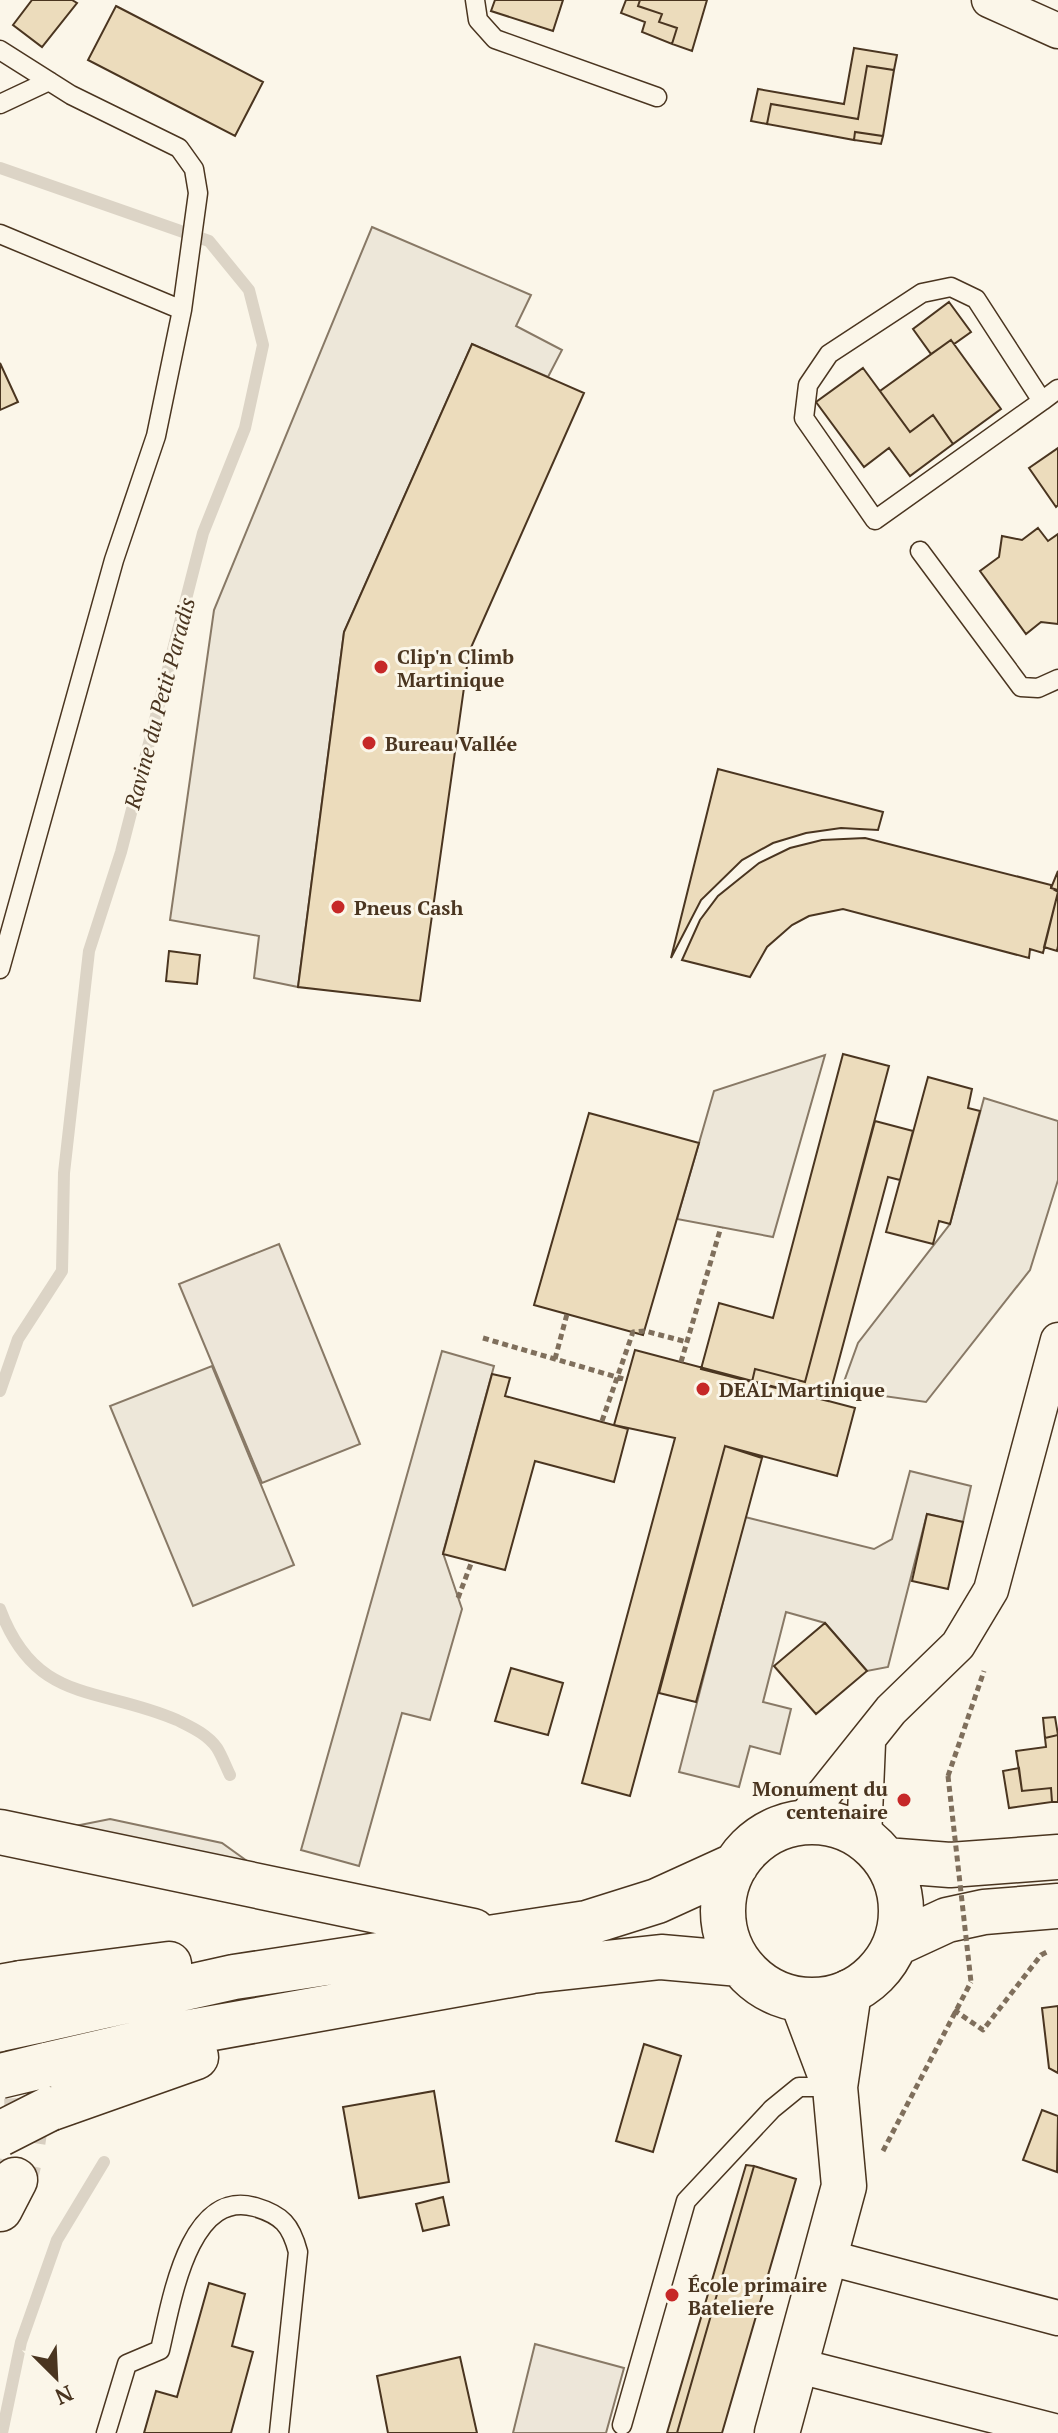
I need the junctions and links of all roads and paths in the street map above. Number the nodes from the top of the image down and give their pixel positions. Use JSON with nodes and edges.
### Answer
{"nodes":[{"id":1,"x":475,"y":0,"type":"edge"},
{"id":2,"x":989,"y":0,"type":"edge"},
{"id":3,"x":1058,"y":31,"type":"edge"},
{"id":4,"x":0,"y":50,"type":"edge"},
{"id":5,"x":49,"y":81,"type":"junction"},
{"id":6,"x":657,"y":97,"type":"dead end"},
{"id":7,"x":0,"y":104,"type":"edge"},
{"id":8,"x":0,"y":234,"type":"edge"},
{"id":9,"x":182,"y":310,"type":"junction"},
{"id":10,"x":1058,"y":389,"type":"edge"},
{"id":11,"x":1042,"y":401,"type":"junction"},
{"id":12,"x":920,"y":551,"type":"dead end"},
{"id":13,"x":1058,"y":679,"type":"edge"},
{"id":14,"x":0,"y":969,"type":"edge"},
{"id":15,"x":721,"y":1227,"type":"dead end"},
{"id":16,"x":567,"y":1314,"type":"dead end"},
{"id":17,"x":483,"y":1338,"type":"dead end"},
{"id":18,"x":1058,"y":1340,"type":"edge"},
{"id":19,"x":687,"y":1342,"type":"junction"},
{"id":20,"x":555,"y":1359,"type":"junction"},
{"id":21,"x":681,"y":1362,"type":"dead end"},
{"id":22,"x":618,"y":1377,"type":"junction"},
{"id":23,"x":627,"y":1380,"type":"dead end"},
{"id":24,"x":602,"y":1421,"type":"dead end"},
{"id":25,"x":472,"y":1561,"type":"dead end"},
{"id":26,"x":458,"y":1598,"type":"dead end"},
{"id":27,"x":969,"y":1630,"type":"junction"},
{"id":28,"x":868,"y":1743,"type":"junction"},
{"id":29,"x":800,"y":1824,"type":"junction"},
{"id":30,"x":0,"y":1832,"type":"edge"},
{"id":31,"x":1058,"y":1845,"type":"edge"},
{"id":32,"x":874,"y":1849,"type":"junction"},
{"id":33,"x":1058,"y":1857,"type":"edge"},
{"id":34,"x":1013,"y":1860,"type":"junction"},
{"id":35,"x":736,"y":1865,"type":"junction"},
{"id":36,"x":1058,"y":1906,"type":"edge"},
{"id":37,"x":499,"y":1937,"type":"junction"},
{"id":38,"x":895,"y":1944,"type":"junction"},
{"id":39,"x":1058,"y":1948,"type":"edge"},
{"id":40,"x":340,"y":1959,"type":"junction"},
{"id":41,"x":740,"y":1964,"type":"junction"},
{"id":42,"x":849,"y":1992,"type":"junction"},
{"id":43,"x":385,"y":1997,"type":"junction"},
{"id":44,"x":802,"y":2000,"type":"junction"},
{"id":45,"x":15,"y":2005,"type":"edge"},
{"id":46,"x":954,"y":2010,"type":"junction"},
{"id":47,"x":0,"y":2076,"type":"edge"},
{"id":48,"x":835,"y":2087,"type":"junction"},
{"id":49,"x":0,"y":2134,"type":"edge"},
{"id":50,"x":844,"y":2186,"type":"junction"},
{"id":51,"x":826,"y":2257,"type":"junction"},
{"id":52,"x":1058,"y":2318,"type":"edge"},
{"id":53,"x":795,"y":2365,"type":"junction"},
{"id":54,"x":622,"y":2425,"type":"dead end"},
{"id":55,"x":1006,"y":2426,"type":"edge"},
{"id":56,"x":1058,"y":2432,"type":"edge"},
{"id":57,"x":106,"y":2433,"type":"edge"},
{"id":58,"x":279,"y":2433,"type":"edge"},
{"id":59,"x":777,"y":2433,"type":"edge"}],
"edges":[{"from":1,"to":6,"type":"lane"},
{"from":2,"to":3,"type":"street"},
{"from":4,"to":5,"type":"lane"},
{"from":5,"to":7,"type":"lane"},
{"from":5,"to":9,"type":"lane"},
{"from":8,"to":9,"type":"lane"},
{"from":9,"to":14,"type":"lane"},
{"from":10,"to":11,"type":"lane"},
{"from":11,"to":11,"type":"lane"},
{"from":12,"to":13,"type":"lane"},
{"from":15,"to":19,"type":"path"},
{"from":16,"to":20,"type":"path"},
{"from":17,"to":20,"type":"path"},
{"from":18,"to":27,"type":"street"},
{"from":19,"to":21,"type":"path"},
{"from":19,"to":22,"type":"path"},
{"from":20,"to":22,"type":"path"},
{"from":22,"to":23,"type":"path"},
{"from":22,"to":24,"type":"path"},
{"from":25,"to":26,"type":"path"},
{"from":27,"to":28,"type":"street"},
{"from":27,"to":46,"type":"path","bridge":true},
{"from":28,"to":29,"type":"street"},
{"from":28,"to":32,"type":"street"},
{"from":29,"to":32,"type":"main road"},
{"from":29,"to":35,"type":"main road"},
{"from":30,"to":37,"type":"main road"},
{"from":31,"to":34,"type":"street"},
{"from":32,"to":34,"type":"main road"},
{"from":32,"to":38,"type":"main road"},
{"from":33,"to":34,"type":"main road"},
{"from":35,"to":37,"type":"main road"},
{"from":35,"to":41,"type":"main road"},
{"from":36,"to":38,"type":"main road"},
{"from":37,"to":40,"type":"main road"},
{"from":38,"to":42,"type":"main road"},
{"from":39,"to":46,"type":"path"},
{"from":40,"to":45,"type":"main road"},
{"from":40,"to":45,"type":"main road"},
{"from":41,"to":43,"type":"main road"},
{"from":41,"to":44,"type":"main road"},
{"from":42,"to":44,"type":"main road"},
{"from":42,"to":48,"type":"main road"},
{"from":43,"to":47,"type":"main road","bridge":true},
{"from":43,"to":49,"type":"main road","bridge":true},
{"from":44,"to":48,"type":"main road"},
{"from":46,"to":50,"type":"path"},
{"from":48,"to":50,"type":"main road"},
{"from":48,"to":54,"type":"lane"},
{"from":50,"to":51,"type":"main road"},
{"from":51,"to":52,"type":"street"},
{"from":51,"to":53,"type":"main road"},
{"from":53,"to":55,"type":"street"},
{"from":53,"to":59,"type":"main road"},
{"from":55,"to":56,"type":"street"},
{"from":57,"to":58,"type":"lane"}]}
